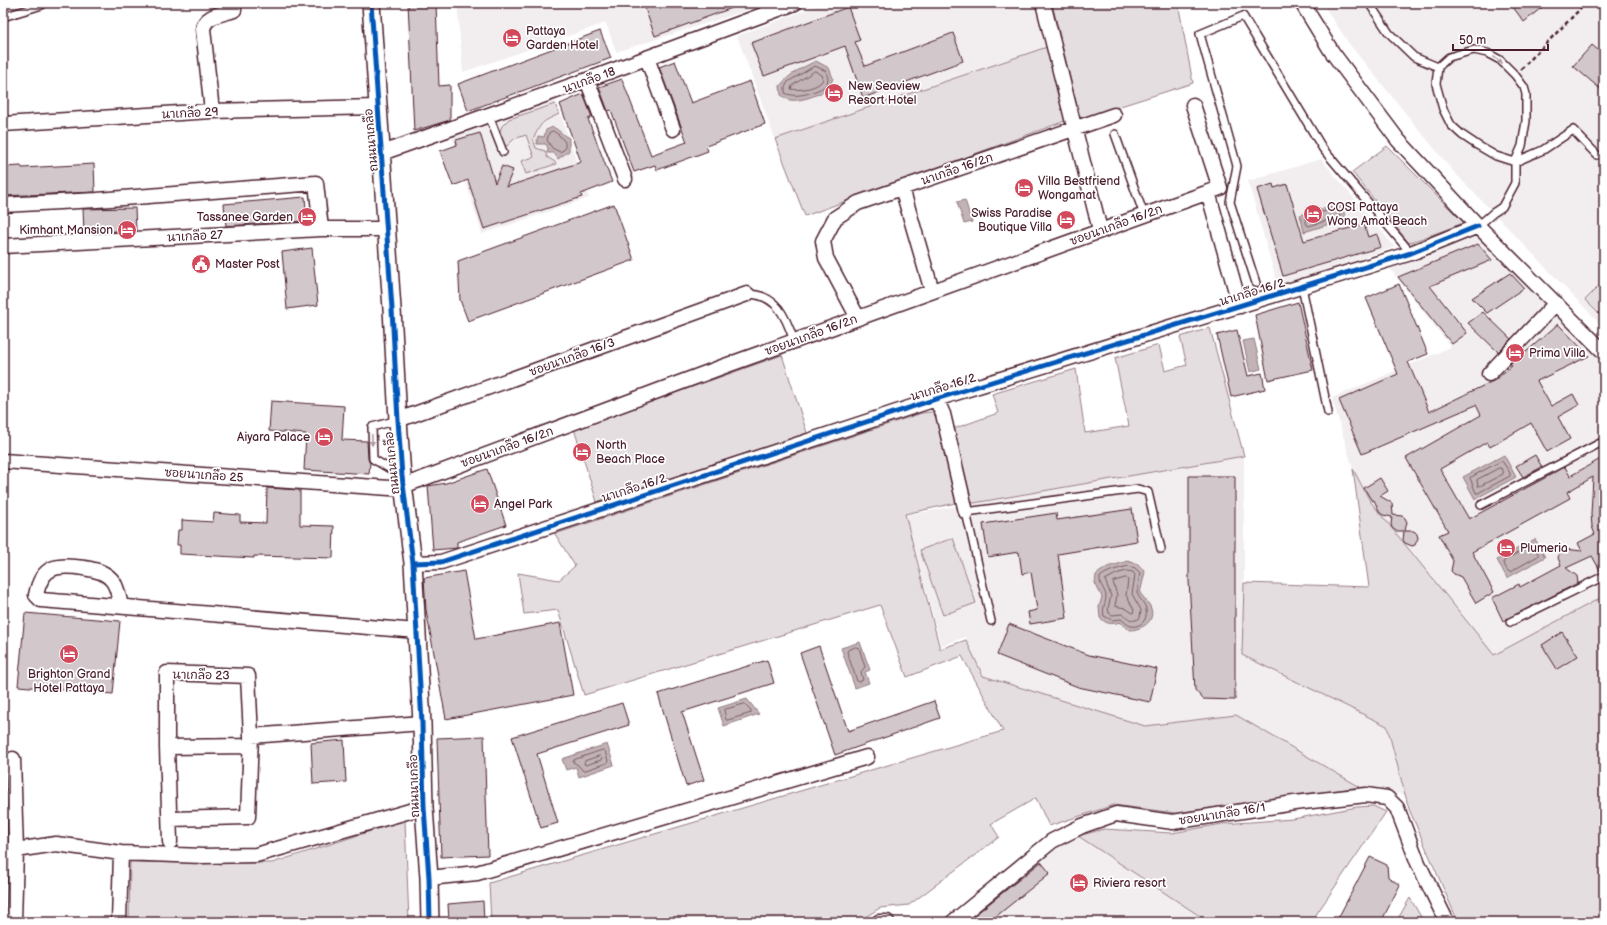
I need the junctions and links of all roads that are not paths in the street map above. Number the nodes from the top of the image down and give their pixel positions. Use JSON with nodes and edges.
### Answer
{"nodes":[{"id":1,"x":371,"y":3,"type":"edge"},
{"id":2,"x":795,"y":3,"type":"edge"},
{"id":3,"x":1043,"y":3,"type":"edge"},
{"id":4,"x":1302,"y":3,"type":"edge"},
{"id":5,"x":1369,"y":3,"type":"edge"},
{"id":6,"x":43,"y":4,"type":"edge"},
{"id":7,"x":766,"y":8,"type":"edge"},
{"id":8,"x":234,"y":10,"type":"dead end"},
{"id":9,"x":3,"y":16,"type":"edge"},
{"id":10,"x":647,"y":58,"type":"junction"},
{"id":11,"x":1438,"y":67,"type":"junction"},
{"id":12,"x":587,"y":80,"type":"junction"},
{"id":13,"x":1193,"y":105,"type":"dead end"},
{"id":14,"x":378,"y":107,"type":"junction"},
{"id":15,"x":212,"y":112,"type":"junction"},
{"id":16,"x":1114,"y":115,"type":"dead end"},
{"id":17,"x":489,"y":116,"type":"junction"},
{"id":18,"x":3,"y":124,"type":"edge"},
{"id":19,"x":673,"y":128,"type":"dead end"},
{"id":20,"x":1075,"y":128,"type":"junction"},
{"id":21,"x":1115,"y":134,"type":"dead end"},
{"id":22,"x":503,"y":152,"type":"dead end"},
{"id":23,"x":382,"y":153,"type":"junction"},
{"id":24,"x":1597,"y":155,"type":"dead end"},
{"id":25,"x":1515,"y":162,"type":"junction"},
{"id":26,"x":625,"y":179,"type":"dead end"},
{"id":27,"x":902,"y":188,"type":"junction"},
{"id":28,"x":1214,"y":190,"type":"junction"},
{"id":29,"x":3,"y":205,"type":"edge"},
{"id":30,"x":1144,"y":215,"type":"junction"},
{"id":31,"x":1478,"y":226,"type":"junction"},
{"id":32,"x":321,"y":229,"type":"junction"},
{"id":33,"x":387,"y":229,"type":"junction"},
{"id":34,"x":1100,"y":230,"type":"junction"},
{"id":35,"x":3,"y":246,"type":"edge"},
{"id":36,"x":1411,"y":253,"type":"junction"},
{"id":37,"x":1256,"y":283,"type":"dead end"},
{"id":38,"x":1302,"y":287,"type":"junction"},
{"id":39,"x":932,"y":291,"type":"junction"},
{"id":40,"x":747,"y":294,"type":"joint"},
{"id":41,"x":1556,"y":303,"type":"junction"},
{"id":42,"x":1240,"y":306,"type":"junction"},
{"id":43,"x":858,"y":318,"type":"junction"},
{"id":44,"x":794,"y":341,"type":"junction"},
{"id":45,"x":1604,"y":352,"type":"edge"},
{"id":46,"x":1489,"y":374,"type":"dead end"},
{"id":47,"x":936,"y":399,"type":"junction"},
{"id":48,"x":1328,"y":412,"type":"dead end"},
{"id":49,"x":398,"y":420,"type":"junction"},
{"id":50,"x":1604,"y":441,"type":"edge"},
{"id":51,"x":3,"y":461,"type":"edge"},
{"id":52,"x":403,"y":484,"type":"junction"},
{"id":53,"x":1480,"y":505,"type":"dead end"},
{"id":54,"x":966,"y":512,"type":"junction"},
{"id":55,"x":1161,"y":549,"type":"dead end"},
{"id":56,"x":413,"y":563,"type":"junction"},
{"id":57,"x":1604,"y":576,"type":"edge"},
{"id":58,"x":121,"y":606,"type":"junction"},
{"id":59,"x":991,"y":621,"type":"dead end"},
{"id":60,"x":1510,"y":622,"type":"dead end"},
{"id":61,"x":416,"y":631,"type":"junction"},
{"id":62,"x":422,"y":722,"type":"junction"},
{"id":63,"x":250,"y":741,"type":"junction"},
{"id":64,"x":167,"y":747,"type":"junction"},
{"id":65,"x":867,"y":757,"type":"dead end"},
{"id":66,"x":13,"y":759,"type":"dead end"},
{"id":67,"x":424,"y":807,"type":"junction"},
{"id":68,"x":170,"y":819,"type":"junction"},
{"id":69,"x":170,"y":842,"type":"dead end"},
{"id":70,"x":16,"y":850,"type":"junction"},
{"id":71,"x":122,"y":853,"type":"junction"},
{"id":72,"x":429,"y":878,"type":"junction"},
{"id":73,"x":14,"y":922,"type":"edge"},
{"id":74,"x":119,"y":922,"type":"edge"},
{"id":75,"x":430,"y":922,"type":"edge"},
{"id":76,"x":879,"y":922,"type":"edge"},
{"id":77,"x":887,"y":922,"type":"edge"},
{"id":78,"x":952,"y":922,"type":"edge"},
{"id":79,"x":1447,"y":922,"type":"edge"}],
"edges":[{"from":1,"to":14,"type":"street","name":"ถนนนาเกลือ"},
{"from":2,"to":7,"type":"street","name":"นาเกลือ 18"},
{"from":3,"to":20,"type":"street"},
{"from":4,"to":31,"type":"street"},
{"from":5,"to":11,"type":"lane"},
{"from":6,"to":9,"type":"lane"},
{"from":7,"to":10,"type":"street","name":"นาเกลือ 18"},
{"from":8,"to":15,"type":"street"},
{"from":10,"to":12,"type":"street","name":"นาเกลือ 18"},
{"from":10,"to":19,"type":"street"},
{"from":11,"to":25,"type":"lane"},
{"from":11,"to":25,"type":"lane","one_way":true},
{"from":12,"to":17,"type":"street","name":"นาเกลือ 18"},
{"from":12,"to":26,"type":"street"},
{"from":13,"to":28,"type":"street"},
{"from":14,"to":15,"type":"street","name":"นาเกลือ 29"},
{"from":14,"to":23,"type":"street","name":"ถนนนาเกลือ"},
{"from":15,"to":18,"type":"street","name":"นาเกลือ 29"},
{"from":16,"to":20,"type":"street","name":"นาเกลือ 16/2ก"},
{"from":17,"to":22,"type":"lane"},
{"from":17,"to":23,"type":"street","name":"นาเกลือ 18"},
{"from":20,"to":27,"type":"street","name":"นาเกลือ 16/2ก"},
{"from":20,"to":34,"type":"street"},
{"from":21,"to":30,"type":"lane"},
{"from":23,"to":33,"type":"street","name":"ถนนนาเกลือ"},
{"from":24,"to":25,"type":"lane"},
{"from":25,"to":31,"type":"lane"},
{"from":27,"to":39,"type":"street"},
{"from":27,"to":43,"type":"street","name":"นาเกลือ 16/2ก"},
{"from":28,"to":30,"type":"street","name":"ซอยนาเกลือ 16/2ก"},
{"from":28,"to":42,"type":"street"},
{"from":29,"to":32,"type":"street"},
{"from":30,"to":34,"type":"street","name":"ซอยนาเกลือ 16/2ก"},
{"from":31,"to":36,"type":"street","name":"นาเกลือ 16/2"},
{"from":31,"to":41,"type":"street"},
{"from":32,"to":33,"type":"street","name":"นาเกลือ 27"},
{"from":32,"to":35,"type":"street","name":"นาเกลือ 27"},
{"from":33,"to":49,"type":"street","name":"ถนนนาเกลือ"},
{"from":34,"to":39,"type":"street","name":"ซอยนาเกลือ 16/2ก"},
{"from":36,"to":37,"type":"lane"},
{"from":36,"to":38,"type":"street","name":"นาเกลือ 16/2"},
{"from":38,"to":42,"type":"street","name":"นาเกลือ 16/2"},
{"from":38,"to":48,"type":"lane"},
{"from":39,"to":43,"type":"street","name":"ซอยนาเกลือ 16/2ก"},
{"from":40,"to":44,"type":"lane"},
{"from":40,"to":49,"type":"street","name":"ซอยนาเกลือ 16/3"},
{"from":41,"to":45,"type":"street"},
{"from":41,"to":46,"type":"street"},
{"from":42,"to":47,"type":"street","name":"นาเกลือ 16/2"},
{"from":43,"to":44,"type":"street","name":"ซอยนาเกลือ 16/2ก"},
{"from":44,"to":52,"type":"street","name":"ซอยนาเกลือ 16/2ก"},
{"from":47,"to":54,"type":"street"},
{"from":47,"to":56,"type":"street","name":"นาเกลือ 16/2"},
{"from":49,"to":52,"type":"street","name":"ถนนนาเกลือ"},
{"from":49,"to":52,"type":"lane","one_way":true},
{"from":50,"to":53,"type":"lane"},
{"from":51,"to":52,"type":"street","name":"ซอยนาเกลือ 25"},
{"from":52,"to":56,"type":"street","name":"ถนนนาเกลือ"},
{"from":54,"to":55,"type":"lane"},
{"from":54,"to":59,"type":"lane"},
{"from":56,"to":61,"type":"street","name":"ถนนนาเกลือ"},
{"from":57,"to":60,"type":"lane"},
{"from":58,"to":58,"type":"street"},
{"from":58,"to":61,"type":"street"},
{"from":61,"to":62,"type":"street","name":"ถนนนาเกลือ"},
{"from":62,"to":63,"type":"street"},
{"from":62,"to":67,"type":"street","name":"ถนนนาเกลือ"},
{"from":63,"to":64,"type":"street"},
{"from":63,"to":64,"type":"street","name":"นาเกลือ 23"},
{"from":63,"to":68,"type":"street","name":"นาเกลือ 23"},
{"from":64,"to":68,"type":"street","name":"นาเกลือ 23"},
{"from":65,"to":72,"type":"street"},
{"from":66,"to":70,"type":"street"},
{"from":67,"to":71,"type":"street"},
{"from":67,"to":72,"type":"street","name":"ถนนนาเกลือ"},
{"from":68,"to":69,"type":"street","name":"นาเกลือ 23"},
{"from":70,"to":71,"type":"street"},
{"from":70,"to":73,"type":"street"},
{"from":71,"to":74,"type":"street"},
{"from":72,"to":75,"type":"street","name":"ถนนนาเกลือ"},
{"from":76,"to":77,"type":"street"},
{"from":78,"to":79,"type":"street","name":"ซอยนาเกลือ 16/1"}]}
